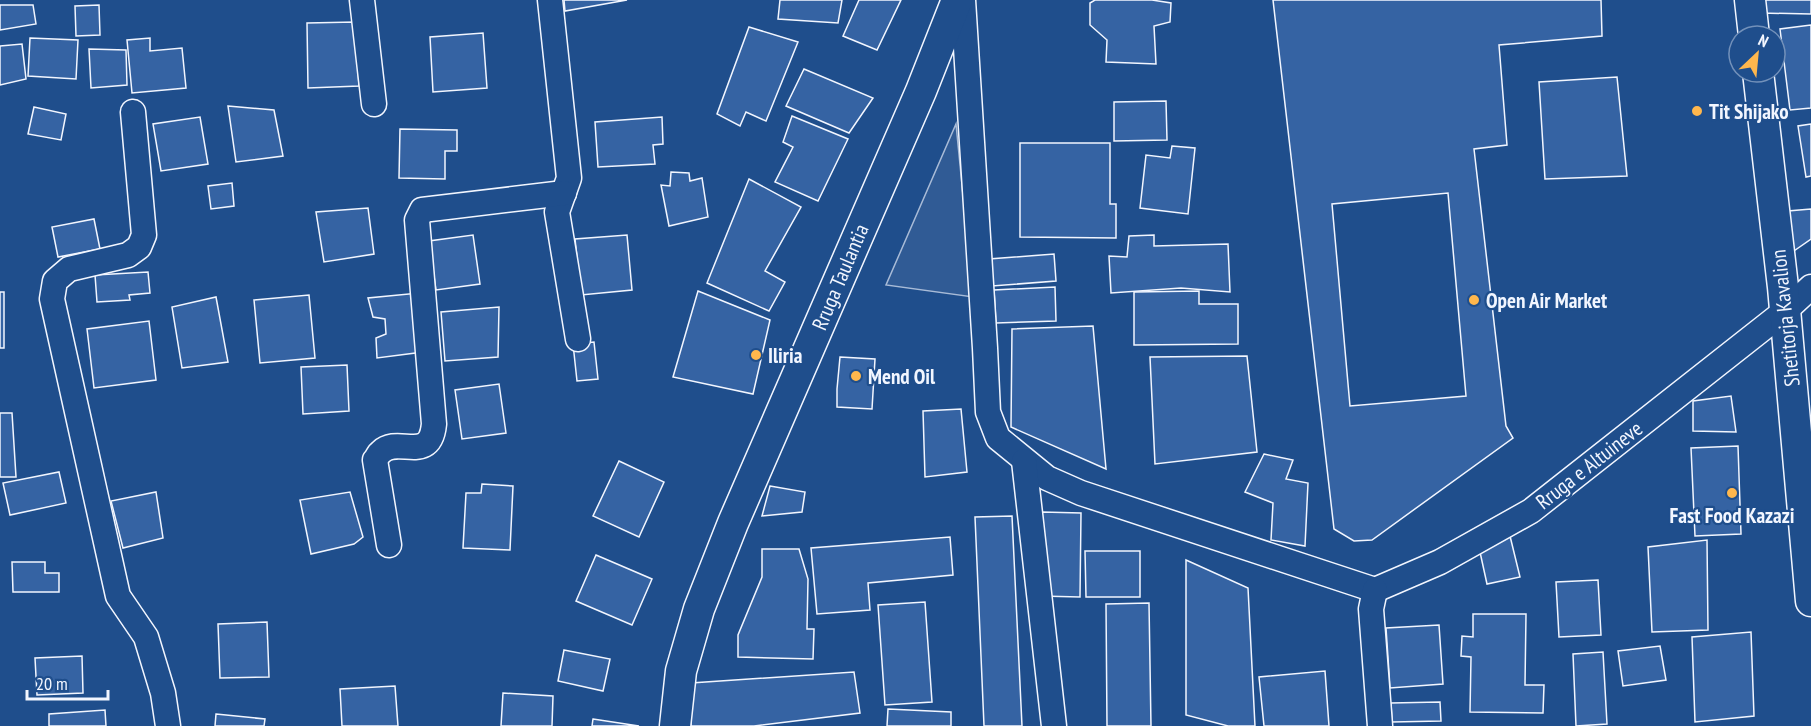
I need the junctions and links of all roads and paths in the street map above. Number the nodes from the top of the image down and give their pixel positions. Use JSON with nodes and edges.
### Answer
{"nodes":[{"id":1,"x":362,"y":0,"type":"edge"},
{"id":2,"x":550,"y":0,"type":"edge"},
{"id":3,"x":957,"y":0,"type":"edge"},
{"id":4,"x":963,"y":0,"type":"edge"},
{"id":5,"x":1750,"y":0,"type":"edge"},
{"id":6,"x":1753,"y":24,"type":"edge"},
{"id":7,"x":1759,"y":84,"type":"edge"},
{"id":8,"x":374,"y":104,"type":"dead end"},
{"id":9,"x":133,"y":112,"type":"dead end"},
{"id":10,"x":564,"y":193,"type":"junction"},
{"id":11,"x":1811,"y":287,"type":"edge"},
{"id":12,"x":1785,"y":311,"type":"junction"},
{"id":13,"x":578,"y":339,"type":"dead end"},
{"id":14,"x":1024,"y":461,"type":"junction"},
{"id":15,"x":389,"y":545,"type":"dead end"},
{"id":16,"x":1376,"y":590,"type":"junction"},
{"id":17,"x":1811,"y":601,"type":"edge"},
{"id":18,"x":168,"y":726,"type":"edge"},
{"id":19,"x":675,"y":726,"type":"edge"},
{"id":20,"x":1054,"y":726,"type":"edge"},
{"id":21,"x":1380,"y":726,"type":"edge"}],
"edges":[{"from":1,"to":8,"type":"street"},
{"from":2,"to":10,"type":"street"},
{"from":3,"to":19,"type":"street","name":"Rruga Taulantia"},
{"from":4,"to":14,"type":"street"},
{"from":5,"to":6,"type":"street"},
{"from":7,"to":12,"type":"street","name":"Shetitorja Kavalion"},
{"from":9,"to":18,"type":"street"},
{"from":10,"to":13,"type":"street"},
{"from":10,"to":15,"type":"street"},
{"from":11,"to":12,"type":"street","name":"Rruga e Altuineve"},
{"from":12,"to":16,"type":"street","name":"Rruga e Altuineve"},
{"from":12,"to":17,"type":"street","name":"Shetitorja Kavalion"},
{"from":14,"to":16,"type":"street"},
{"from":14,"to":20,"type":"street"},
{"from":16,"to":21,"type":"street"}]}
